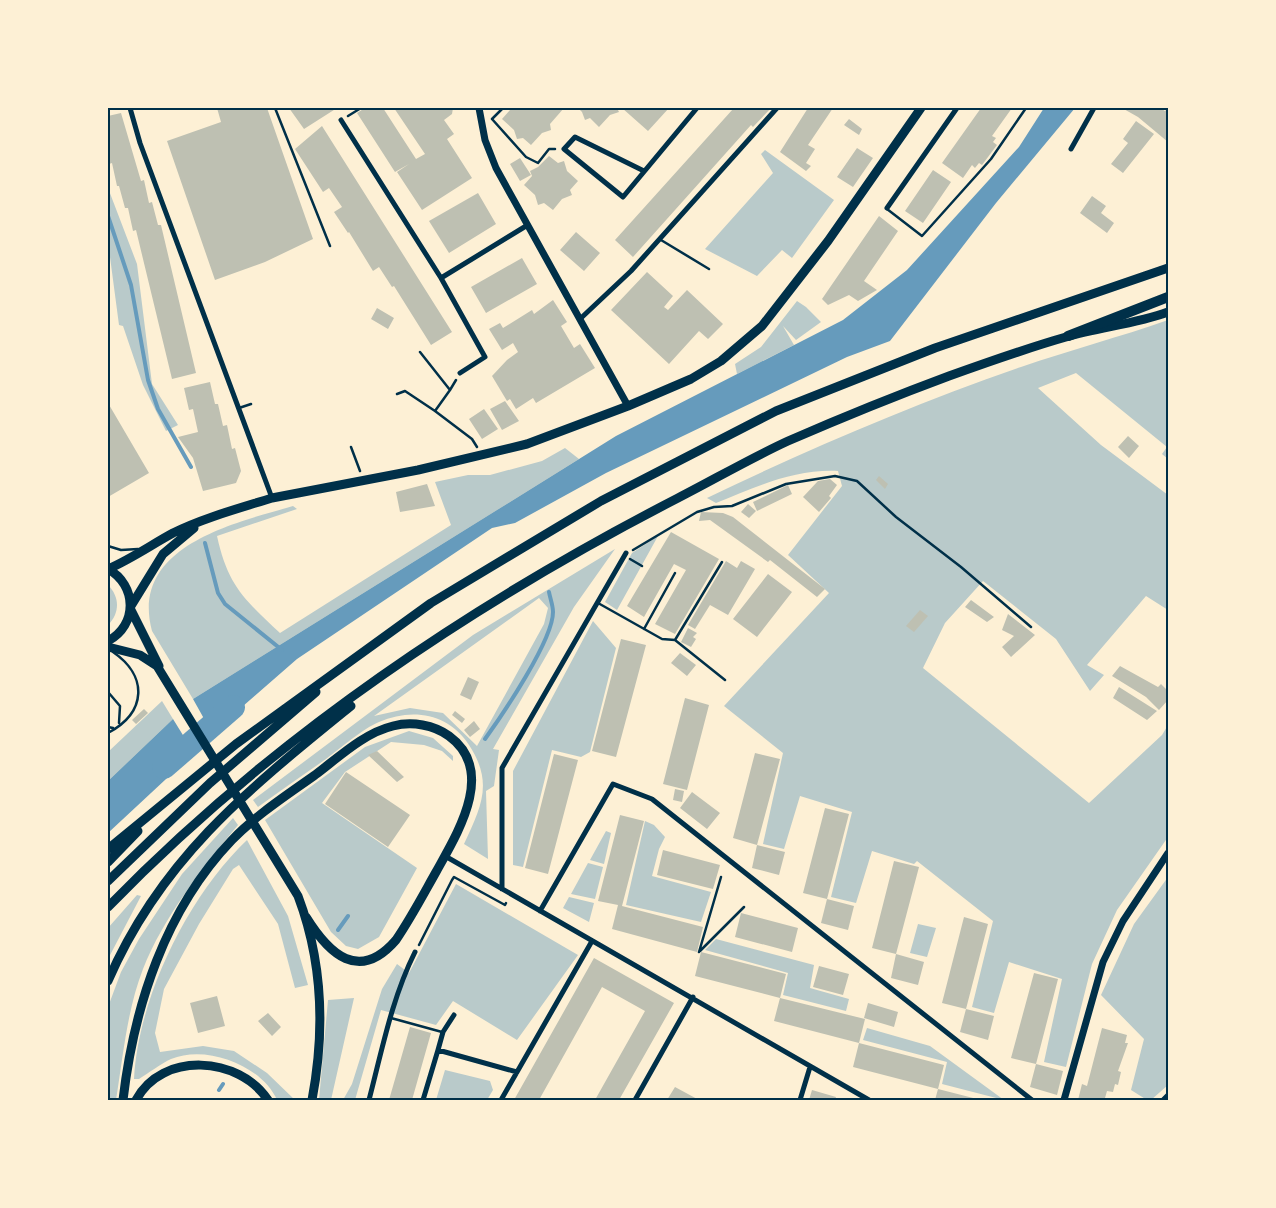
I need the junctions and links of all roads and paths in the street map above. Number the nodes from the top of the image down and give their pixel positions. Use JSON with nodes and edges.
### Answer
{"nodes":[{"id":1,"x":130,"y":108,"type":"edge"},
{"id":2,"x":276,"y":108,"type":"edge"},
{"id":3,"x":361,"y":108,"type":"edge"},
{"id":4,"x":479,"y":108,"type":"edge"},
{"id":5,"x":502,"y":108,"type":"edge"},
{"id":6,"x":697,"y":108,"type":"edge"},
{"id":7,"x":777,"y":108,"type":"edge"},
{"id":8,"x":921,"y":108,"type":"edge"},
{"id":9,"x":957,"y":108,"type":"edge"},
{"id":10,"x":1026,"y":108,"type":"edge"},
{"id":11,"x":1094,"y":108,"type":"edge"},
{"id":12,"x":492,"y":118,"type":"junction"},
{"id":13,"x":341,"y":120,"type":"joint"},
{"id":14,"x":480,"y":120,"type":"junction"},
{"id":15,"x":1071,"y":148,"type":"dead end"},
{"id":16,"x":564,"y":149,"type":"junction"},
{"id":17,"x":644,"y":171,"type":"junction"},
{"id":18,"x":887,"y":208,"type":"joint"},
{"id":19,"x":526,"y":226,"type":"junction"},
{"id":20,"x":660,"y":239,"type":"junction"},
{"id":21,"x":330,"y":246,"type":"dead end"},
{"id":22,"x":1168,"y":268,"type":"edge"},
{"id":23,"x":708,"y":270,"type":"dead end"},
{"id":24,"x":441,"y":278,"type":"junction"},
{"id":25,"x":1168,"y":297,"type":"edge"},
{"id":26,"x":1168,"y":312,"type":"edge"},
{"id":27,"x":580,"y":319,"type":"junction"},
{"id":28,"x":1068,"y":336,"type":"junction"},
{"id":29,"x":420,"y":352,"type":"dead end"},
{"id":30,"x":460,"y":373,"type":"dead end"},
{"id":31,"x":397,"y":394,"type":"dead end"},
{"id":32,"x":251,"y":404,"type":"dead end"},
{"id":33,"x":628,"y":406,"type":"junction"},
{"id":34,"x":240,"y":408,"type":"junction"},
{"id":35,"x":434,"y":411,"type":"junction"},
{"id":36,"x":351,"y":447,"type":"dead end"},
{"id":37,"x":483,"y":456,"type":"junction"},
{"id":38,"x":364,"y":480,"type":"junction"},
{"id":39,"x":272,"y":498,"type":"junction"},
{"id":40,"x":198,"y":524,"type":"junction"},
{"id":41,"x":108,"y":546,"type":"edge"},
{"id":42,"x":147,"y":548,"type":"junction"},
{"id":43,"x":626,"y":553,"type":"joint"},
{"id":44,"x":722,"y":562,"type":"dead end"},
{"id":45,"x":108,"y":569,"type":"edge"},
{"id":46,"x":675,"y":573,"type":"dead end"},
{"id":47,"x":598,"y":603,"type":"junction"},
{"id":48,"x":131,"y":608,"type":"junction"},
{"id":49,"x":1031,"y":627,"type":"dead end"},
{"id":50,"x":644,"y":629,"type":"junction"},
{"id":51,"x":675,"y":640,"type":"junction"},
{"id":52,"x":108,"y":641,"type":"edge"},
{"id":53,"x":108,"y":648,"type":"edge"},
{"id":54,"x":362,"y":653,"type":"junction"},
{"id":55,"x":401,"y":664,"type":"junction"},
{"id":56,"x":165,"y":680,"type":"junction"},
{"id":57,"x":725,"y":680,"type":"dead end"},
{"id":58,"x":108,"y":692,"type":"edge"},
{"id":59,"x":119,"y":723,"type":"junction"},
{"id":60,"x":115,"y":727,"type":"junction"},
{"id":61,"x":108,"y":728,"type":"edge"},
{"id":62,"x":108,"y":732,"type":"edge"},
{"id":63,"x":195,"y":778,"type":"junction"},
{"id":64,"x":108,"y":850,"type":"edge"},
{"id":65,"x":1168,"y":853,"type":"edge"},
{"id":66,"x":445,"y":856,"type":"junction"},
{"id":67,"x":108,"y":862,"type":"edge"},
{"id":68,"x":721,"y":877,"type":"dead end"},
{"id":69,"x":108,"y":881,"type":"edge"},
{"id":70,"x":502,"y":889,"type":"junction"},
{"id":71,"x":506,"y":903,"type":"dead end"},
{"id":72,"x":108,"y":907,"type":"edge"},
{"id":73,"x":744,"y":907,"type":"dead end"},
{"id":74,"x":540,"y":911,"type":"junction"},
{"id":75,"x":306,"y":917,"type":"junction"},
{"id":76,"x":592,"y":940,"type":"junction"},
{"id":77,"x":415,"y":952,"type":"joint"},
{"id":78,"x":108,"y":981,"type":"edge"},
{"id":79,"x":693,"y":997,"type":"junction"},
{"id":80,"x":454,"y":1015,"type":"dead end"},
{"id":81,"x":390,"y":1018,"type":"junction"},
{"id":82,"x":443,"y":1032,"type":"junction"},
{"id":83,"x":438,"y":1050,"type":"junction"},
{"id":84,"x":810,"y":1067,"type":"junction"},
{"id":85,"x":517,"y":1072,"type":"junction"},
{"id":86,"x":1168,"y":1095,"type":"edge"},
{"id":87,"x":122,"y":1100,"type":"edge"},
{"id":88,"x":136,"y":1100,"type":"edge"},
{"id":89,"x":268,"y":1100,"type":"edge"},
{"id":90,"x":312,"y":1100,"type":"edge"},
{"id":91,"x":369,"y":1100,"type":"edge"},
{"id":92,"x":423,"y":1100,"type":"edge"},
{"id":93,"x":501,"y":1100,"type":"edge"},
{"id":94,"x":635,"y":1100,"type":"edge"},
{"id":95,"x":800,"y":1100,"type":"edge"},
{"id":96,"x":869,"y":1100,"type":"edge"},
{"id":97,"x":1032,"y":1100,"type":"edge"},
{"id":98,"x":1064,"y":1100,"type":"edge"},
{"id":99,"x":1163,"y":1100,"type":"edge"}],
"edges":[{"from":1,"to":34,"type":"street"},
{"from":2,"to":21,"type":"lane"},
{"from":3,"to":13,"type":"path"},
{"from":4,"to":14,"type":"street"},
{"from":5,"to":12,"type":"path"},
{"from":6,"to":17,"type":"street"},
{"from":7,"to":20,"type":"street"},
{"from":8,"to":33,"type":"main road"},
{"from":9,"to":18,"type":"street"},
{"from":10,"to":18,"type":"lane"},
{"from":11,"to":15,"type":"street"},
{"from":12,"to":14,"type":"path"},
{"from":12,"to":16,"type":"path"},
{"from":13,"to":24,"type":"street"},
{"from":14,"to":19,"type":"street"},
{"from":16,"to":17,"type":"street"},
{"from":16,"to":17,"type":"street"},
{"from":19,"to":24,"type":"street"},
{"from":19,"to":27,"type":"street"},
{"from":20,"to":23,"type":"lane"},
{"from":20,"to":27,"type":"street"},
{"from":22,"to":54,"type":"main road"},
{"from":24,"to":30,"type":"street"},
{"from":25,"to":28,"type":"highway"},
{"from":26,"to":28,"type":"main road"},
{"from":27,"to":33,"type":"street"},
{"from":28,"to":55,"type":"main road"},
{"from":29,"to":35,"type":"path"},
{"from":31,"to":35,"type":"path"},
{"from":32,"to":34,"type":"lane"},
{"from":33,"to":37,"type":"main road"},
{"from":34,"to":39,"type":"street"},
{"from":35,"to":37,"type":"path"},
{"from":36,"to":38,"type":"path"},
{"from":37,"to":38,"type":"main road"},
{"from":38,"to":39,"type":"main road"},
{"from":39,"to":40,"type":"main road"},
{"from":40,"to":42,"type":"main road"},
{"from":40,"to":48,"type":"main road"},
{"from":41,"to":42,"type":"lane"},
{"from":42,"to":45,"type":"main road"},
{"from":43,"to":47,"type":"street"},
{"from":43,"to":49,"type":"path"},
{"from":44,"to":51,"type":"lane"},
{"from":45,"to":48,"type":"main road"},
{"from":46,"to":50,"type":"lane"},
{"from":47,"to":50,"type":"lane"},
{"from":47,"to":70,"type":"street"},
{"from":48,"to":52,"type":"main road"},
{"from":48,"to":56,"type":"main road"},
{"from":50,"to":51,"type":"lane"},
{"from":51,"to":57,"type":"lane"},
{"from":53,"to":56,"type":"main road"},
{"from":53,"to":59,"type":"lane"},
{"from":54,"to":63,"type":"main road"},
{"from":54,"to":69,"type":"main road"},
{"from":55,"to":72,"type":"main road"},
{"from":55,"to":78,"type":"main road"},
{"from":56,"to":75,"type":"main road"},
{"from":58,"to":59,"type":"lane"},
{"from":59,"to":60,"type":"lane"},
{"from":60,"to":61,"type":"lane"},
{"from":60,"to":62,"type":"lane"},
{"from":63,"to":64,"type":"main road"},
{"from":63,"to":67,"type":"main road"},
{"from":65,"to":98,"type":"street"},
{"from":66,"to":70,"type":"street"},
{"from":66,"to":75,"type":"main road"},
{"from":66,"to":87,"type":"main road"},
{"from":68,"to":73,"type":"path"},
{"from":70,"to":74,"type":"street"},
{"from":71,"to":77,"type":"path"},
{"from":74,"to":76,"type":"street"},
{"from":74,"to":97,"type":"street"},
{"from":75,"to":90,"type":"main road"},
{"from":76,"to":79,"type":"street"},
{"from":76,"to":85,"type":"street"},
{"from":77,"to":81,"type":"street"},
{"from":79,"to":84,"type":"street"},
{"from":79,"to":94,"type":"street"},
{"from":80,"to":82,"type":"street"},
{"from":81,"to":82,"type":"lane"},
{"from":81,"to":91,"type":"street"},
{"from":82,"to":83,"type":"street"},
{"from":83,"to":85,"type":"street"},
{"from":83,"to":92,"type":"street"},
{"from":84,"to":95,"type":"street"},
{"from":84,"to":96,"type":"street"},
{"from":85,"to":93,"type":"street"},
{"from":86,"to":99,"type":"street"},
{"from":88,"to":89,"type":"main road"}]}
